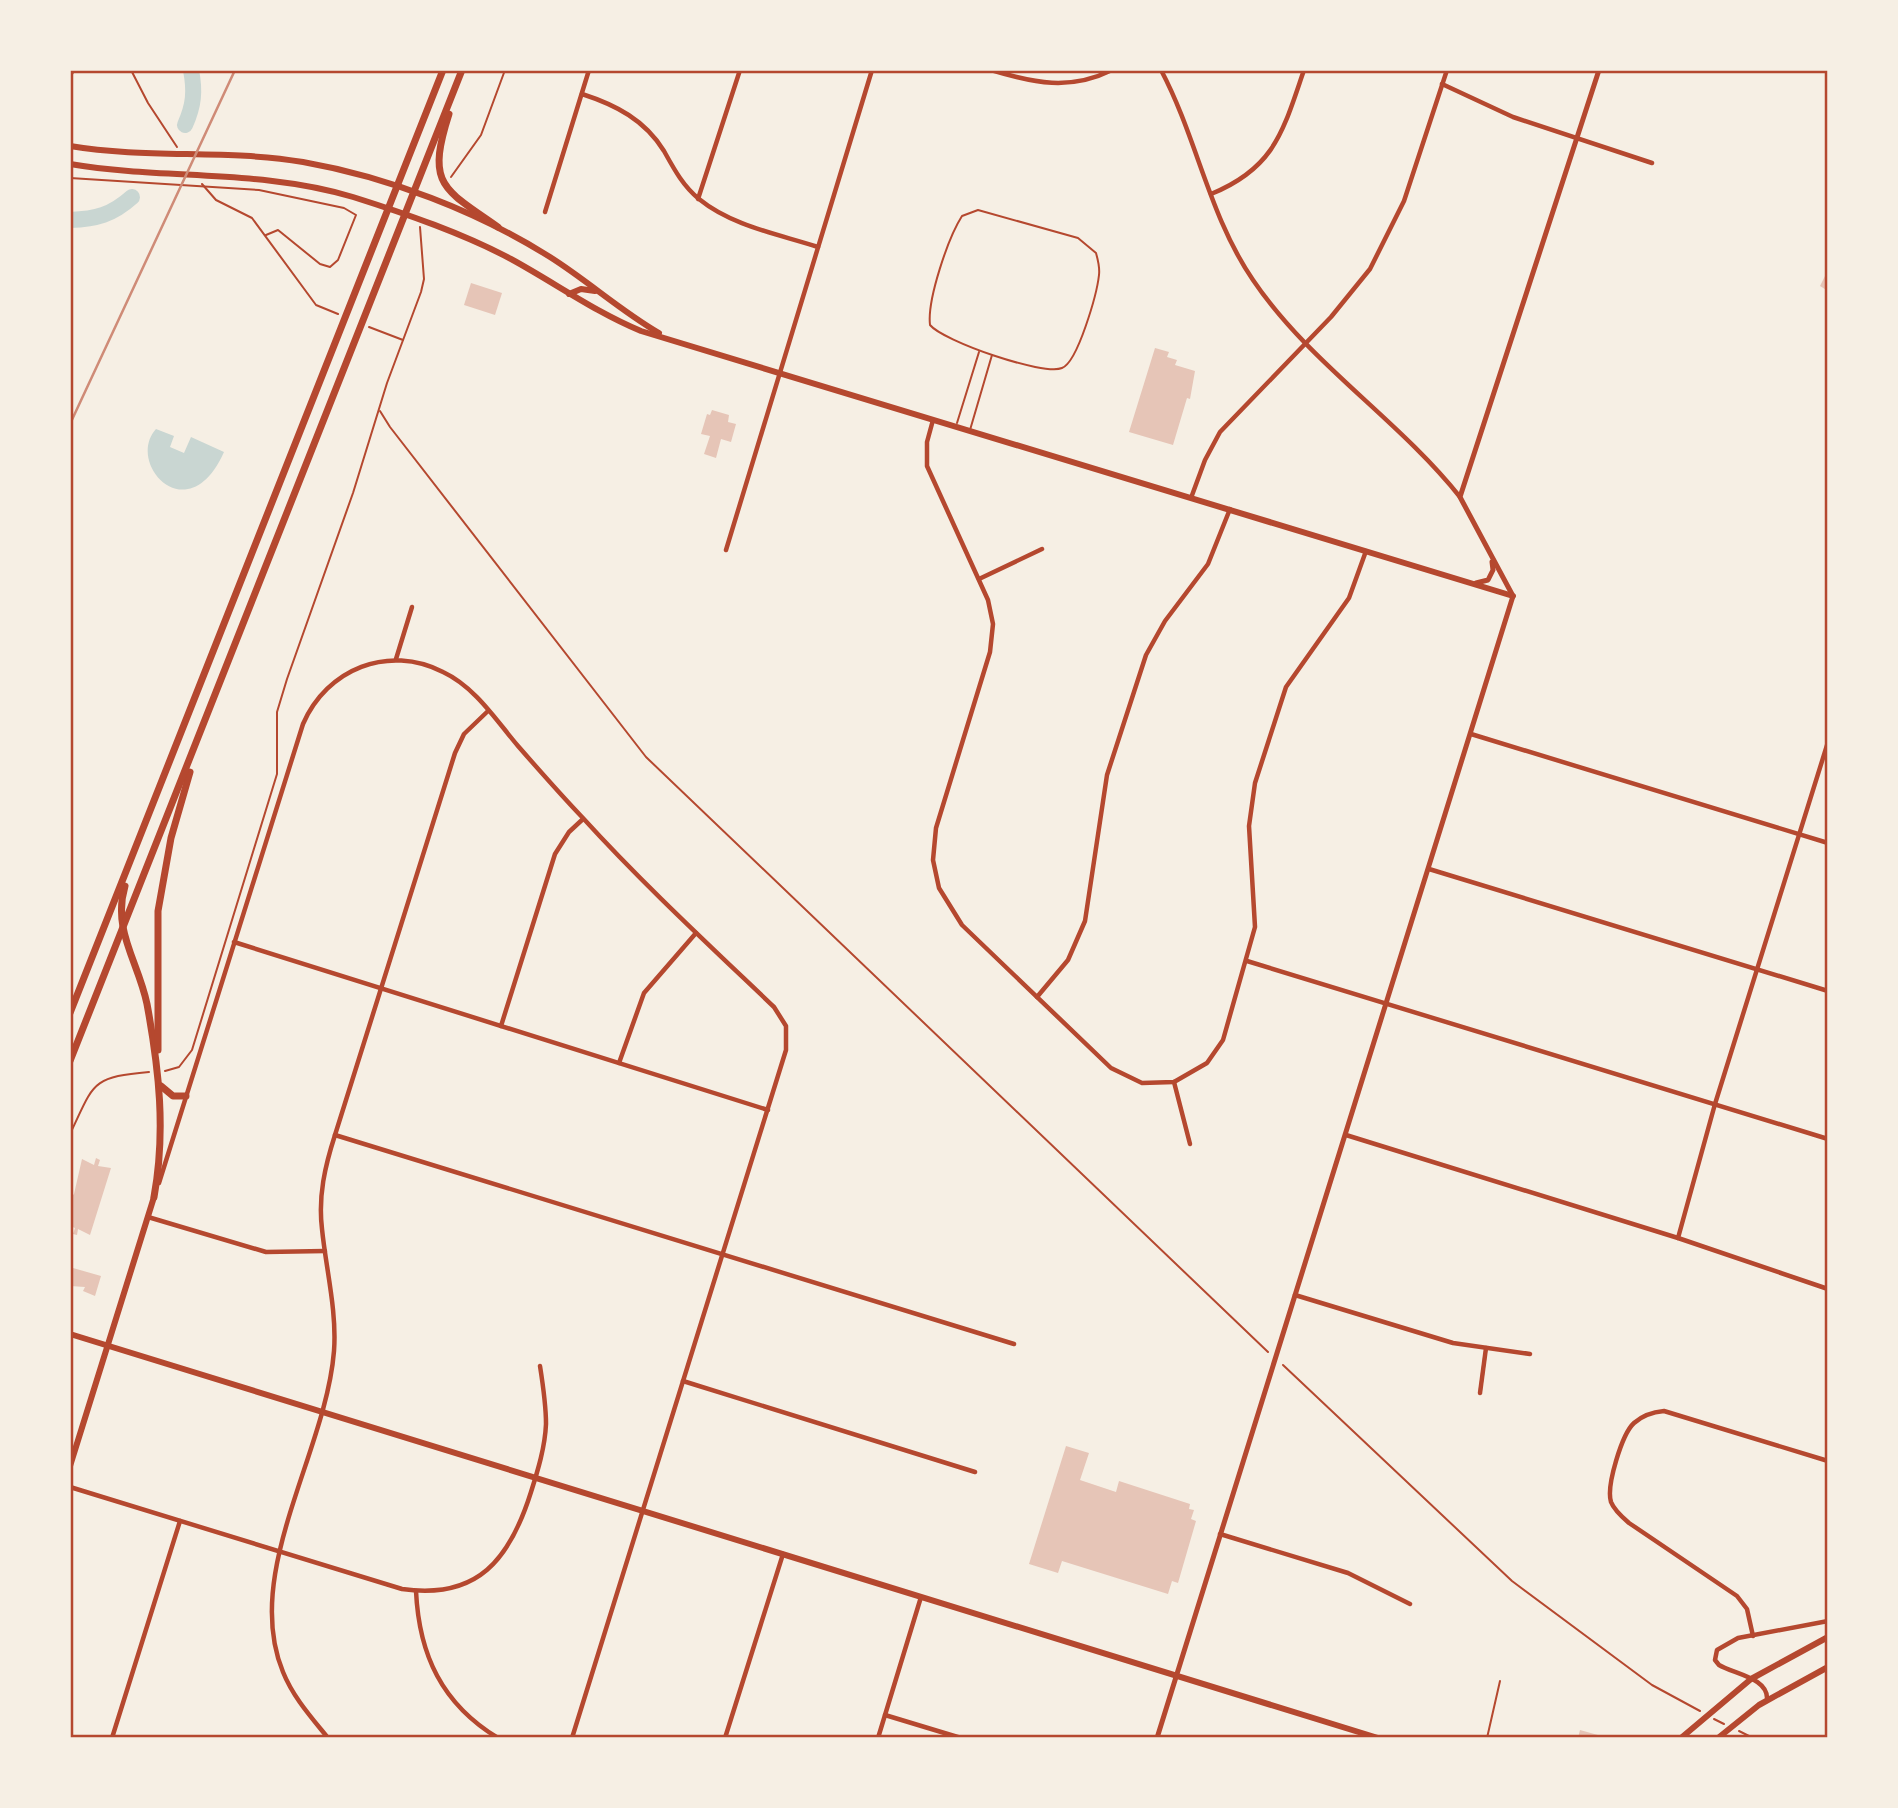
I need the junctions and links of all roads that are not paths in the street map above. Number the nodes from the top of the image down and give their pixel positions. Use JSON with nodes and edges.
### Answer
{"nodes":[{"id":1,"x":73,"y":70,"type":"edge"},
{"id":2,"x":443,"y":70,"type":"edge"},
{"id":3,"x":462,"y":70,"type":"edge"},
{"id":4,"x":589,"y":70,"type":"edge"},
{"id":5,"x":740,"y":70,"type":"edge"},
{"id":6,"x":872,"y":70,"type":"edge"},
{"id":7,"x":991,"y":70,"type":"edge"},
{"id":8,"x":1112,"y":70,"type":"edge"},
{"id":9,"x":1161,"y":70,"type":"edge"},
{"id":10,"x":1304,"y":70,"type":"edge"},
{"id":11,"x":1447,"y":70,"type":"edge"},
{"id":12,"x":1599,"y":70,"type":"edge"},
{"id":13,"x":70,"y":75,"type":"edge"},
{"id":14,"x":1442,"y":85,"type":"junction"},
{"id":15,"x":582,"y":94,"type":"junction"},
{"id":16,"x":1577,"y":138,"type":"junction"},
{"id":17,"x":70,"y":146,"type":"edge"},
{"id":18,"x":1652,"y":163,"type":"dead end"},
{"id":19,"x":70,"y":164,"type":"edge"},
{"id":20,"x":396,"y":187,"type":"junction"},
{"id":21,"x":413,"y":193,"type":"junction"},
{"id":22,"x":1211,"y":194,"type":"junction"},
{"id":23,"x":698,"y":199,"type":"junction"},
{"id":24,"x":388,"y":209,"type":"junction"},
{"id":25,"x":545,"y":212,"type":"dead end"},
{"id":26,"x":404,"y":215,"type":"junction"},
{"id":27,"x":498,"y":228,"type":"junction"},
{"id":28,"x":818,"y":247,"type":"junction"},
{"id":29,"x":600,"y":293,"type":"junction"},
{"id":30,"x":569,"y":294,"type":"junction"},
{"id":31,"x":670,"y":339,"type":"junction"},
{"id":32,"x":1307,"y":342,"type":"junction"},
{"id":33,"x":979,"y":351,"type":"junction"},
{"id":34,"x":992,"y":355,"type":"junction"},
{"id":35,"x":780,"y":373,"type":"junction"},
{"id":36,"x":933,"y":420,"type":"junction"},
{"id":37,"x":956,"y":427,"type":"junction"},
{"id":38,"x":969,"y":431,"type":"junction"},
{"id":39,"x":1460,"y":497,"type":"junction"},
{"id":40,"x":1191,"y":498,"type":"junction"},
{"id":41,"x":1230,"y":509,"type":"junction"},
{"id":42,"x":1042,"y":549,"type":"dead end"},
{"id":43,"x":726,"y":550,"type":"dead end"},
{"id":44,"x":1366,"y":551,"type":"junction"},
{"id":45,"x":1490,"y":556,"type":"junction"},
{"id":46,"x":979,"y":579,"type":"junction"},
{"id":47,"x":1471,"y":583,"type":"junction"},
{"id":48,"x":1513,"y":596,"type":"junction"},
{"id":49,"x":412,"y":607,"type":"dead end"},
{"id":50,"x":396,"y":660,"type":"junction"},
{"id":51,"x":488,"y":711,"type":"junction"},
{"id":52,"x":206,"y":719,"type":"junction"},
{"id":53,"x":1471,"y":734,"type":"junction"},
{"id":54,"x":1828,"y":742,"type":"edge"},
{"id":55,"x":583,"y":819,"type":"junction"},
{"id":56,"x":142,"y":832,"type":"junction"},
{"id":57,"x":1799,"y":834,"type":"junction"},
{"id":58,"x":1828,"y":843,"type":"edge"},
{"id":59,"x":1429,"y":869,"type":"junction"},
{"id":60,"x":122,"y":930,"type":"junction"},
{"id":61,"x":696,"y":933,"type":"junction"},
{"id":62,"x":234,"y":942,"type":"junction"},
{"id":63,"x":1247,"y":961,"type":"junction"},
{"id":64,"x":1757,"y":969,"type":"junction"},
{"id":65,"x":381,"y":988,"type":"junction"},
{"id":66,"x":1828,"y":991,"type":"edge"},
{"id":67,"x":1037,"y":997,"type":"junction"},
{"id":68,"x":1387,"y":1004,"type":"junction"},
{"id":69,"x":70,"y":1013,"type":"edge"},
{"id":70,"x":501,"y":1026,"type":"junction"},
{"id":71,"x":70,"y":1061,"type":"edge"},
{"id":72,"x":619,"y":1063,"type":"junction"},
{"id":73,"x":159,"y":1072,"type":"junction"},
{"id":74,"x":1174,"y":1082,"type":"junction"},
{"id":75,"x":160,"y":1086,"type":"junction"},
{"id":76,"x":186,"y":1096,"type":"junction"},
{"id":77,"x":1715,"y":1104,"type":"junction"},
{"id":78,"x":768,"y":1110,"type":"junction"},
{"id":79,"x":335,"y":1135,"type":"junction"},
{"id":80,"x":1346,"y":1135,"type":"junction"},
{"id":81,"x":1828,"y":1139,"type":"edge"},
{"id":82,"x":1190,"y":1144,"type":"dead end"},
{"id":83,"x":154,"y":1197,"type":"junction"},
{"id":84,"x":148,"y":1217,"type":"junction"},
{"id":85,"x":1678,"y":1238,"type":"junction"},
{"id":86,"x":325,"y":1251,"type":"junction"},
{"id":87,"x":722,"y":1255,"type":"junction"},
{"id":88,"x":1828,"y":1290,"type":"edge"},
{"id":89,"x":1295,"y":1295,"type":"junction"},
{"id":90,"x":70,"y":1334,"type":"edge"},
{"id":91,"x":1014,"y":1344,"type":"dead end"},
{"id":92,"x":108,"y":1346,"type":"junction"},
{"id":93,"x":1486,"y":1348,"type":"junction"},
{"id":94,"x":1530,"y":1354,"type":"dead end"},
{"id":95,"x":540,"y":1366,"type":"dead end"},
{"id":96,"x":683,"y":1381,"type":"junction"},
{"id":97,"x":1480,"y":1393,"type":"dead end"},
{"id":98,"x":322,"y":1413,"type":"junction"},
{"id":99,"x":1828,"y":1461,"type":"edge"},
{"id":100,"x":70,"y":1466,"type":"edge"},
{"id":101,"x":975,"y":1472,"type":"dead end"},
{"id":102,"x":535,"y":1478,"type":"junction"},
{"id":103,"x":70,"y":1487,"type":"edge"},
{"id":104,"x":642,"y":1511,"type":"junction"},
{"id":105,"x":180,"y":1521,"type":"junction"},
{"id":106,"x":1220,"y":1534,"type":"junction"},
{"id":107,"x":281,"y":1552,"type":"junction"},
{"id":108,"x":783,"y":1554,"type":"junction"},
{"id":109,"x":416,"y":1591,"type":"junction"},
{"id":110,"x":921,"y":1597,"type":"junction"},
{"id":111,"x":1410,"y":1604,"type":"dead end"},
{"id":112,"x":1828,"y":1621,"type":"edge"},
{"id":113,"x":1753,"y":1636,"type":"junction"},
{"id":114,"x":1828,"y":1637,"type":"edge"},
{"id":115,"x":1828,"y":1667,"type":"edge"},
{"id":116,"x":1176,"y":1676,"type":"junction"},
{"id":117,"x":1751,"y":1679,"type":"junction"},
{"id":118,"x":1500,"y":1681,"type":"dead end"},
{"id":119,"x":1767,"y":1700,"type":"junction"},
{"id":120,"x":885,"y":1714,"type":"junction"},
{"id":121,"x":1683,"y":1736,"type":"edge"},
{"id":122,"x":112,"y":1738,"type":"edge"},
{"id":123,"x":328,"y":1738,"type":"edge"},
{"id":124,"x":498,"y":1738,"type":"edge"},
{"id":125,"x":572,"y":1738,"type":"edge"},
{"id":126,"x":725,"y":1738,"type":"edge"},
{"id":127,"x":878,"y":1738,"type":"edge"},
{"id":128,"x":961,"y":1738,"type":"edge"},
{"id":129,"x":1157,"y":1738,"type":"edge"},
{"id":130,"x":1378,"y":1738,"type":"edge"},
{"id":131,"x":1487,"y":1738,"type":"edge"},
{"id":132,"x":1718,"y":1738,"type":"edge"}],
"edges":[{"from":1,"to":13,"type":"street"},
{"from":2,"to":20,"type":"main road"},
{"from":3,"to":21,"type":"main road"},
{"from":3,"to":27,"type":"main road"},
{"from":4,"to":15,"type":"street"},
{"from":5,"to":23,"type":"street"},
{"from":6,"to":28,"type":"street"},
{"from":7,"to":8,"type":"street"},
{"from":9,"to":22,"type":"street"},
{"from":10,"to":22,"type":"street"},
{"from":11,"to":14,"type":"street"},
{"from":12,"to":16,"type":"street"},
{"from":14,"to":16,"type":"street"},
{"from":14,"to":32,"type":"street"},
{"from":15,"to":23,"type":"street"},
{"from":15,"to":25,"type":"street"},
{"from":16,"to":18,"type":"street"},
{"from":16,"to":39,"type":"street"},
{"from":17,"to":20,"type":"main road"},
{"from":19,"to":24,"type":"main road"},
{"from":20,"to":21,"type":"main road"},
{"from":20,"to":24,"type":"main road"},
{"from":21,"to":26,"type":"main road"},
{"from":21,"to":27,"type":"main road"},
{"from":22,"to":32,"type":"street"},
{"from":23,"to":28,"type":"street"},
{"from":24,"to":26,"type":"main road"},
{"from":24,"to":56,"type":"main road"},
{"from":26,"to":30,"type":"main road"},
{"from":26,"to":52,"type":"main road"},
{"from":27,"to":29,"type":"main road"},
{"from":28,"to":35,"type":"street"},
{"from":29,"to":30,"type":"main road"},
{"from":29,"to":31,"type":"main road"},
{"from":30,"to":31,"type":"main road"},
{"from":31,"to":35,"type":"main road"},
{"from":32,"to":39,"type":"street"},
{"from":32,"to":40,"type":"street"},
{"from":33,"to":34,"type":"lane"},
{"from":33,"to":34,"type":"lane"},
{"from":33,"to":37,"type":"lane"},
{"from":34,"to":38,"type":"lane"},
{"from":35,"to":36,"type":"main road"},
{"from":35,"to":43,"type":"street"},
{"from":36,"to":37,"type":"main road"},
{"from":36,"to":46,"type":"street"},
{"from":37,"to":38,"type":"main road"},
{"from":38,"to":40,"type":"main road"},
{"from":39,"to":45,"type":"street"},
{"from":40,"to":41,"type":"main road"},
{"from":41,"to":44,"type":"main road"},
{"from":41,"to":67,"type":"street"},
{"from":42,"to":46,"type":"street"},
{"from":44,"to":47,"type":"main road"},
{"from":44,"to":63,"type":"street"},
{"from":45,"to":47,"type":"street"},
{"from":45,"to":48,"type":"street"},
{"from":46,"to":67,"type":"street"},
{"from":47,"to":48,"type":"main road"},
{"from":48,"to":53,"type":"street"},
{"from":49,"to":50,"type":"street"},
{"from":50,"to":51,"type":"street"},
{"from":50,"to":62,"type":"street"},
{"from":51,"to":55,"type":"street"},
{"from":51,"to":65,"type":"street"},
{"from":52,"to":60,"type":"main road"},
{"from":52,"to":73,"type":"main road"},
{"from":53,"to":57,"type":"street"},
{"from":53,"to":59,"type":"street"},
{"from":54,"to":57,"type":"street"},
{"from":55,"to":61,"type":"street"},
{"from":55,"to":70,"type":"street"},
{"from":56,"to":60,"type":"main road"},
{"from":56,"to":69,"type":"main road"},
{"from":57,"to":58,"type":"street"},
{"from":57,"to":64,"type":"street"},
{"from":59,"to":64,"type":"street"},
{"from":59,"to":68,"type":"street"},
{"from":60,"to":71,"type":"main road"},
{"from":60,"to":73,"type":"main road"},
{"from":61,"to":72,"type":"street"},
{"from":61,"to":78,"type":"street"},
{"from":62,"to":65,"type":"street"},
{"from":62,"to":76,"type":"street"},
{"from":63,"to":68,"type":"street"},
{"from":63,"to":74,"type":"street"},
{"from":64,"to":66,"type":"street"},
{"from":64,"to":77,"type":"street"},
{"from":65,"to":70,"type":"street"},
{"from":65,"to":79,"type":"street"},
{"from":67,"to":74,"type":"street"},
{"from":68,"to":77,"type":"street"},
{"from":68,"to":80,"type":"street"},
{"from":70,"to":72,"type":"street"},
{"from":72,"to":78,"type":"street"},
{"from":73,"to":75,"type":"main road"},
{"from":74,"to":82,"type":"street"},
{"from":75,"to":76,"type":"main road"},
{"from":75,"to":83,"type":"main road"},
{"from":76,"to":83,"type":"street"},
{"from":77,"to":81,"type":"street"},
{"from":77,"to":85,"type":"street"},
{"from":78,"to":87,"type":"street"},
{"from":79,"to":86,"type":"street"},
{"from":79,"to":87,"type":"street"},
{"from":80,"to":85,"type":"street"},
{"from":80,"to":89,"type":"street"},
{"from":83,"to":84,"type":"main road"},
{"from":84,"to":86,"type":"street"},
{"from":84,"to":92,"type":"main road"},
{"from":85,"to":88,"type":"street"},
{"from":86,"to":98,"type":"street"},
{"from":87,"to":91,"type":"street"},
{"from":87,"to":96,"type":"street"},
{"from":89,"to":93,"type":"street"},
{"from":89,"to":106,"type":"street"},
{"from":90,"to":92,"type":"main road"},
{"from":92,"to":98,"type":"main road"},
{"from":92,"to":100,"type":"main road"},
{"from":93,"to":94,"type":"street"},
{"from":93,"to":97,"type":"street"},
{"from":95,"to":102,"type":"street"},
{"from":96,"to":101,"type":"street"},
{"from":96,"to":104,"type":"street"},
{"from":98,"to":102,"type":"main road"},
{"from":98,"to":107,"type":"street"},
{"from":99,"to":113,"type":"street"},
{"from":102,"to":104,"type":"main road"},
{"from":102,"to":109,"type":"street"},
{"from":103,"to":105,"type":"street"},
{"from":104,"to":108,"type":"main road"},
{"from":104,"to":125,"type":"street"},
{"from":105,"to":107,"type":"street"},
{"from":105,"to":122,"type":"street"},
{"from":106,"to":111,"type":"street"},
{"from":106,"to":116,"type":"street"},
{"from":107,"to":109,"type":"street"},
{"from":107,"to":123,"type":"street"},
{"from":108,"to":110,"type":"main road"},
{"from":108,"to":126,"type":"street"},
{"from":109,"to":124,"type":"street"},
{"from":110,"to":116,"type":"main road"},
{"from":110,"to":120,"type":"street"},
{"from":112,"to":113,"type":"street"},
{"from":113,"to":117,"type":"street"},
{"from":114,"to":117,"type":"main road"},
{"from":115,"to":119,"type":"main road"},
{"from":116,"to":129,"type":"street"},
{"from":116,"to":130,"type":"main road"},
{"from":117,"to":119,"type":"street"},
{"from":117,"to":121,"type":"main road"},
{"from":118,"to":131,"type":"lane"},
{"from":119,"to":132,"type":"main road"},
{"from":120,"to":127,"type":"street"},
{"from":120,"to":128,"type":"street"}]}
